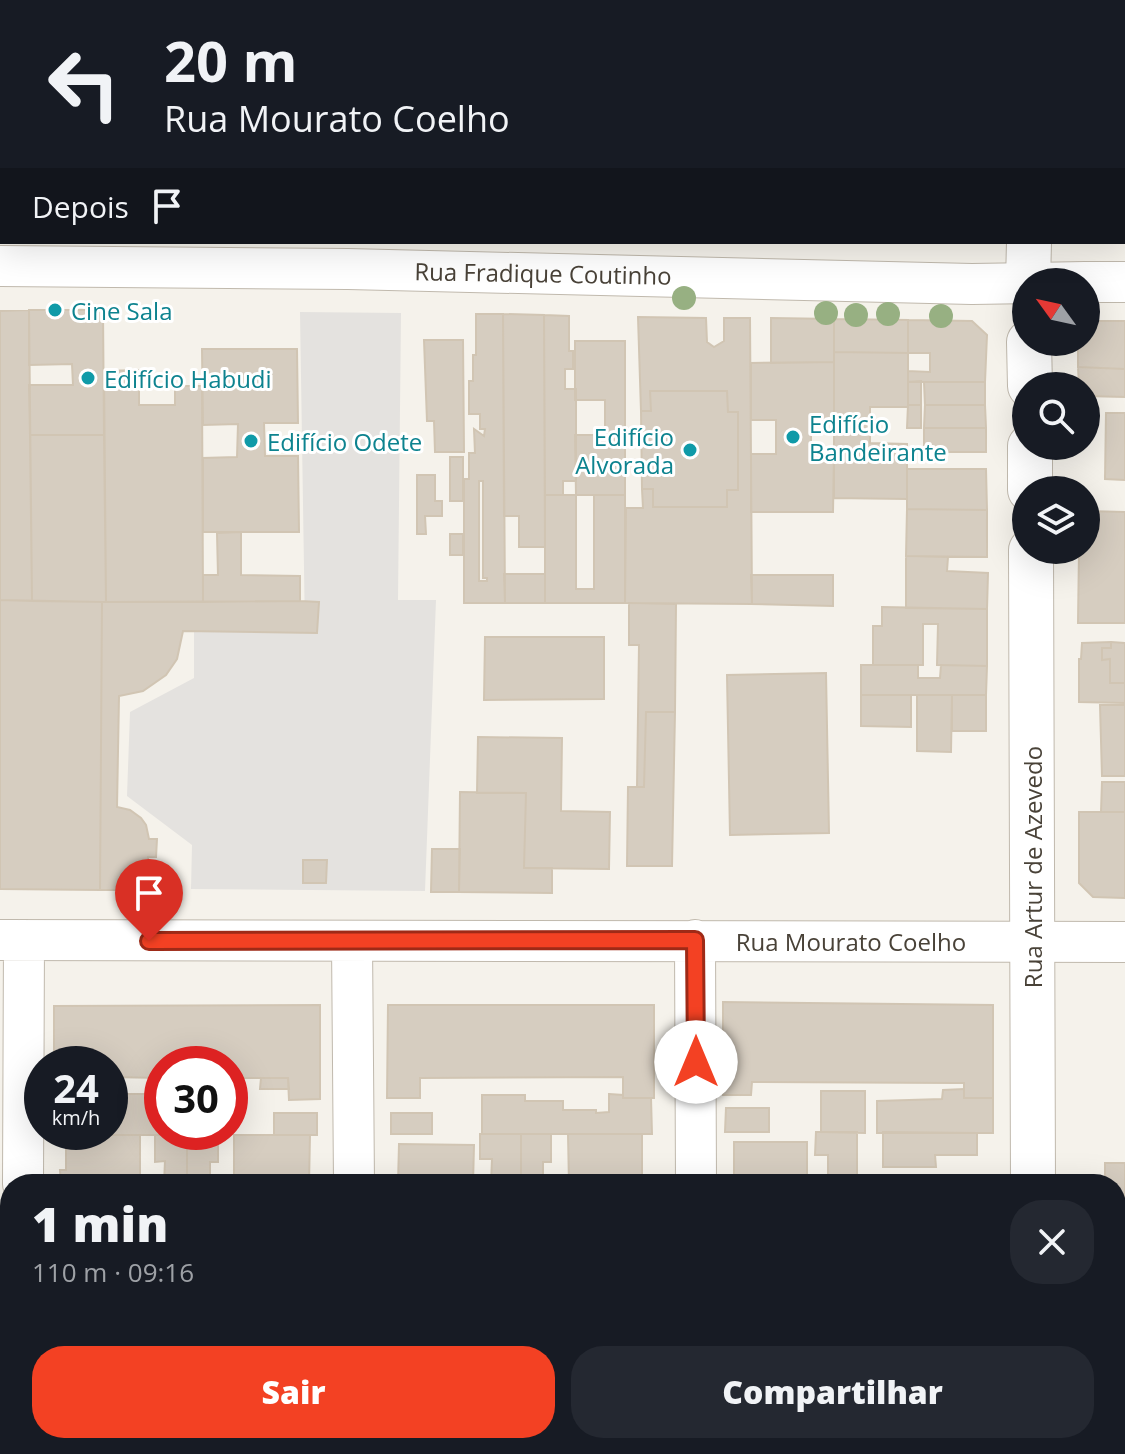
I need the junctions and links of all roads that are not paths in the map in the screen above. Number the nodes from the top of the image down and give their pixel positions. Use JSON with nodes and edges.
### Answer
{"nodes":[{"id":1,"x":1029,"y":244,"type":"edge"},
{"id":2,"x":0,"y":266,"type":"edge"},
{"id":3,"x":1028,"y":268,"type":"edge"},
{"id":4,"x":1100,"y":282,"type":"edge"},
{"id":5,"x":1125,"y":282,"type":"edge"},
{"id":6,"x":1012,"y":283,"type":"edge"},
{"id":7,"x":1031,"y":564,"type":"edge"},
{"id":8,"x":12,"y":940,"type":"edge"},
{"id":9,"x":695,"y":940,"type":"junction"},
{"id":10,"x":1032,"y":941,"type":"junction"},
{"id":11,"x":352,"y":942,"type":"junction"},
{"id":12,"x":1125,"y":942,"type":"edge"},
{"id":13,"x":23,"y":1174,"type":"edge"},
{"id":14,"x":354,"y":1174,"type":"edge"},
{"id":15,"x":696,"y":1174,"type":"edge"},
{"id":16,"x":1033,"y":1174,"type":"edge"}],
"edges":[{"from":1,"to":3,"type":"street"},
{"from":2,"to":6,"type":"street","name":"Rua Fradique Coutinho"},
{"from":4,"to":5,"type":"street","name":"Rua Fradique Coutinho"},
{"from":7,"to":10,"type":"street","name":"Rua Artur de Azevedo"},
{"from":8,"to":11,"type":"street","name":"Rua Mourato Coelho"},
{"from":8,"to":13,"type":"street"},
{"from":9,"to":10,"type":"street","name":"Rua Mourato Coelho"},
{"from":9,"to":11,"type":"street","name":"Rua Mourato Coelho"},
{"from":9,"to":15,"type":"street"},
{"from":10,"to":12,"type":"street","name":"Rua Mourato Coelho"},
{"from":10,"to":16,"type":"street","name":"Rua Artur de Azevedo"},
{"from":11,"to":14,"type":"street"}]}
